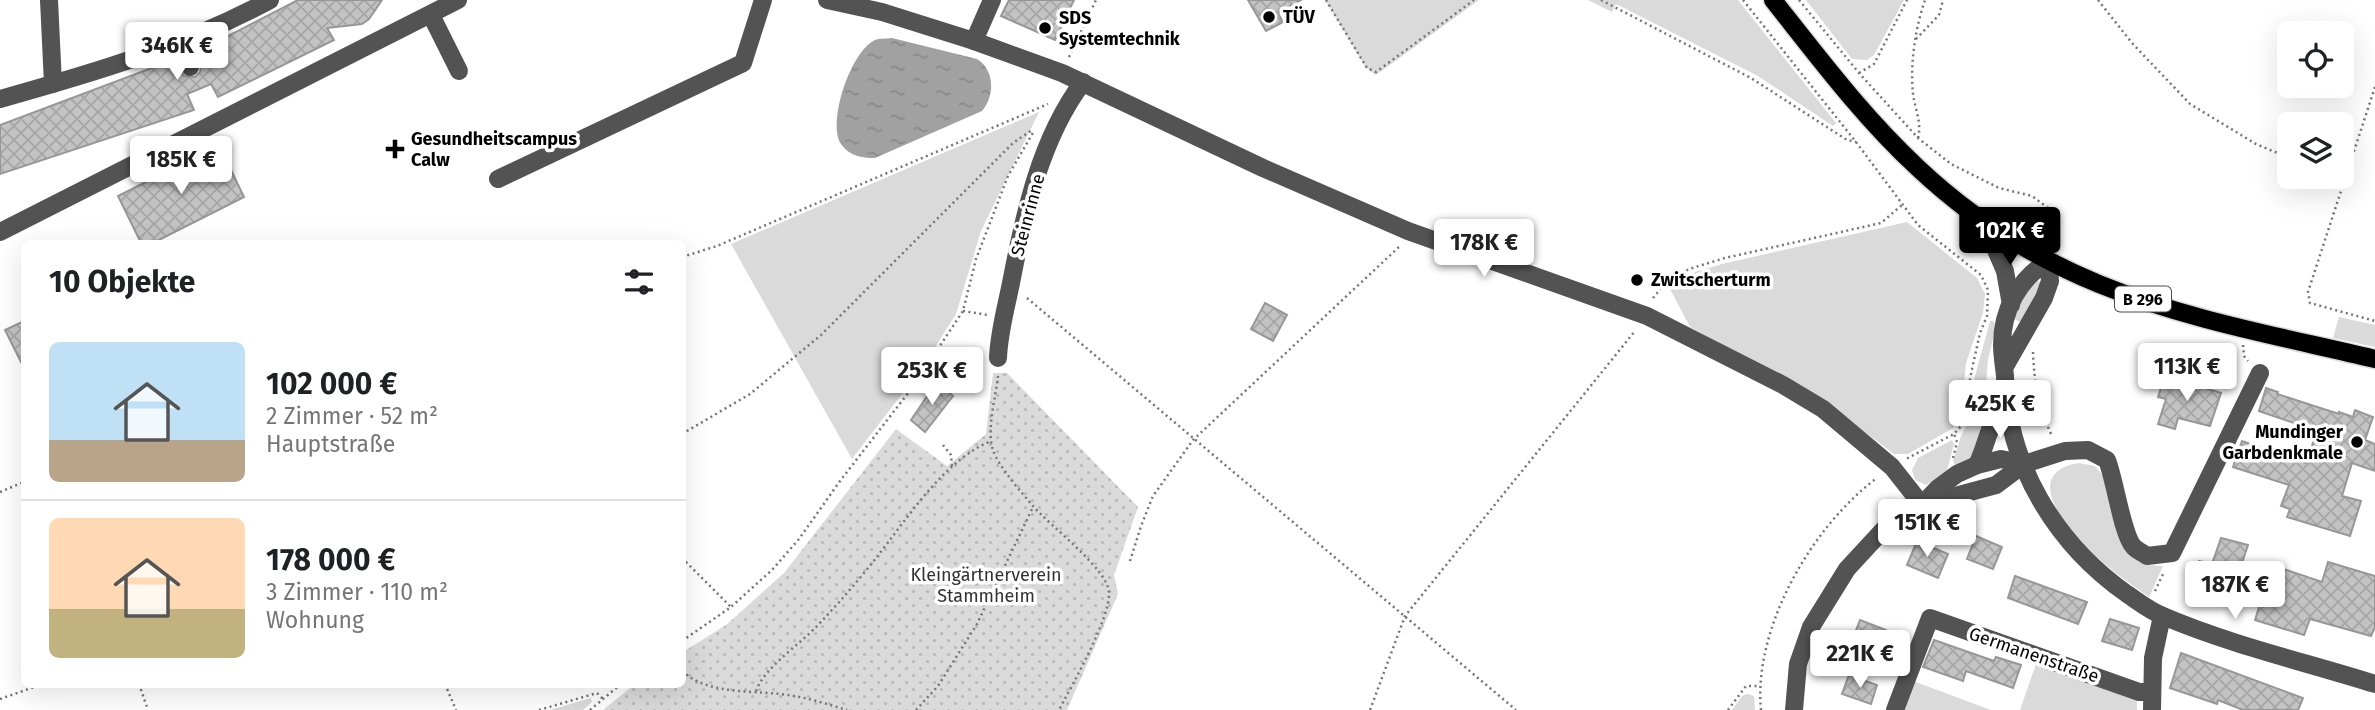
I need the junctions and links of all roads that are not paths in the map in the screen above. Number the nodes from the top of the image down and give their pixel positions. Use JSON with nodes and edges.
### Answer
{"nodes":[{"id":1,"x":49,"y":0,"type":"edge"},
{"id":2,"x":270,"y":0,"type":"edge"},
{"id":3,"x":458,"y":0,"type":"edge"},
{"id":4,"x":763,"y":0,"type":"edge"},
{"id":5,"x":827,"y":0,"type":"edge"},
{"id":6,"x":992,"y":0,"type":"edge"},
{"id":7,"x":1773,"y":0,"type":"edge"},
{"id":8,"x":431,"y":15,"type":"junction"},
{"id":9,"x":974,"y":41,"type":"junction"},
{"id":10,"x":177,"y":43,"type":"junction"},
{"id":11,"x":190,"y":67,"type":"dead end"},
{"id":12,"x":459,"y":71,"type":"dead end"},
{"id":13,"x":1083,"y":82,"type":"junction"},
{"id":14,"x":53,"y":84,"type":"junction"},
{"id":15,"x":0,"y":99,"type":"edge"},
{"id":16,"x":498,"y":179,"type":"dead end"},
{"id":17,"x":1984,"y":222,"type":"junction"},
{"id":18,"x":0,"y":232,"type":"edge"},
{"id":19,"x":2048,"y":261,"type":"junction"},
{"id":20,"x":2011,"y":305,"type":"junction"},
{"id":21,"x":2375,"y":359,"type":"edge"},
{"id":22,"x":998,"y":365,"type":"road end"},
{"id":23,"x":2004,"y":368,"type":"junction"},
{"id":24,"x":2260,"y":373,"type":"road end"},
{"id":25,"x":2005,"y":401,"type":"junction"},
{"id":26,"x":2024,"y":464,"type":"junction"},
{"id":27,"x":1976,"y":465,"type":"junction"},
{"id":28,"x":1922,"y":505,"type":"junction"},
{"id":29,"x":2155,"y":612,"type":"junction"},
{"id":30,"x":2375,"y":684,"type":"edge"},
{"id":31,"x":2152,"y":701,"type":"edge"},
{"id":32,"x":1794,"y":710,"type":"edge"},
{"id":33,"x":1895,"y":710,"type":"edge"}],
"edges":[{"from":1,"to":14,"type":"street"},
{"from":2,"to":10,"type":"street"},
{"from":3,"to":8,"type":"street"},
{"from":4,"to":16,"type":"street"},
{"from":5,"to":9,"type":"street"},
{"from":6,"to":9,"type":"street"},
{"from":7,"to":17,"type":"main road","number":"B 296"},
{"from":8,"to":12,"type":"street"},
{"from":8,"to":18,"type":"street"},
{"from":9,"to":13,"type":"street"},
{"from":10,"to":11,"type":"street"},
{"from":10,"to":14,"type":"street"},
{"from":13,"to":22,"type":"street","name":"Steinrinne"},
{"from":13,"to":28,"type":"street"},
{"from":14,"to":15,"type":"street"},
{"from":17,"to":19,"type":"main road","number":"B 296"},
{"from":17,"to":20,"type":"street"},
{"from":19,"to":20,"type":"street"},
{"from":19,"to":21,"type":"main road","number":"B 296"},
{"from":19,"to":23,"type":"street"},
{"from":20,"to":23,"type":"street"},
{"from":23,"to":25,"type":"street"},
{"from":24,"to":26,"type":"street"},
{"from":25,"to":26,"type":"street"},
{"from":25,"to":27,"type":"street"},
{"from":26,"to":27,"type":"street"},
{"from":26,"to":28,"type":"street"},
{"from":26,"to":29,"type":"street"},
{"from":27,"to":28,"type":"street"},
{"from":28,"to":32,"type":"street"},
{"from":29,"to":30,"type":"street"},
{"from":29,"to":31,"type":"street"},
{"from":31,"to":33,"type":"street","name":"Germanenstraße"}]}
